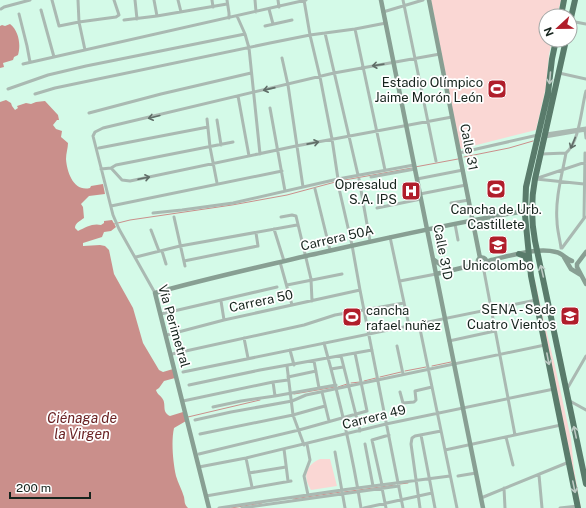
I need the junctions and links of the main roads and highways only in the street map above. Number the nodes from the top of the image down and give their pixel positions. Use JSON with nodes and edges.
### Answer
{"nodes":[{"id":1,"x":554,"y":48,"type":"edge"},
{"id":2,"x":564,"y":48,"type":"edge"},
{"id":3,"x":519,"y":254,"type":"road end"},
{"id":4,"x":530,"y":271,"type":"junction"},
{"id":5,"x":586,"y":484,"type":"edge"},
{"id":6,"x":578,"y":507,"type":"edge"}],
"edges":[{"from":1,"to":4,"type":"highway","one_way":true},
{"from":5,"to":2,"type":"highway","one_way":true},
{"from":3,"to":4,"type":"highway"},
{"from":4,"to":6,"type":"highway","one_way":true}]}
